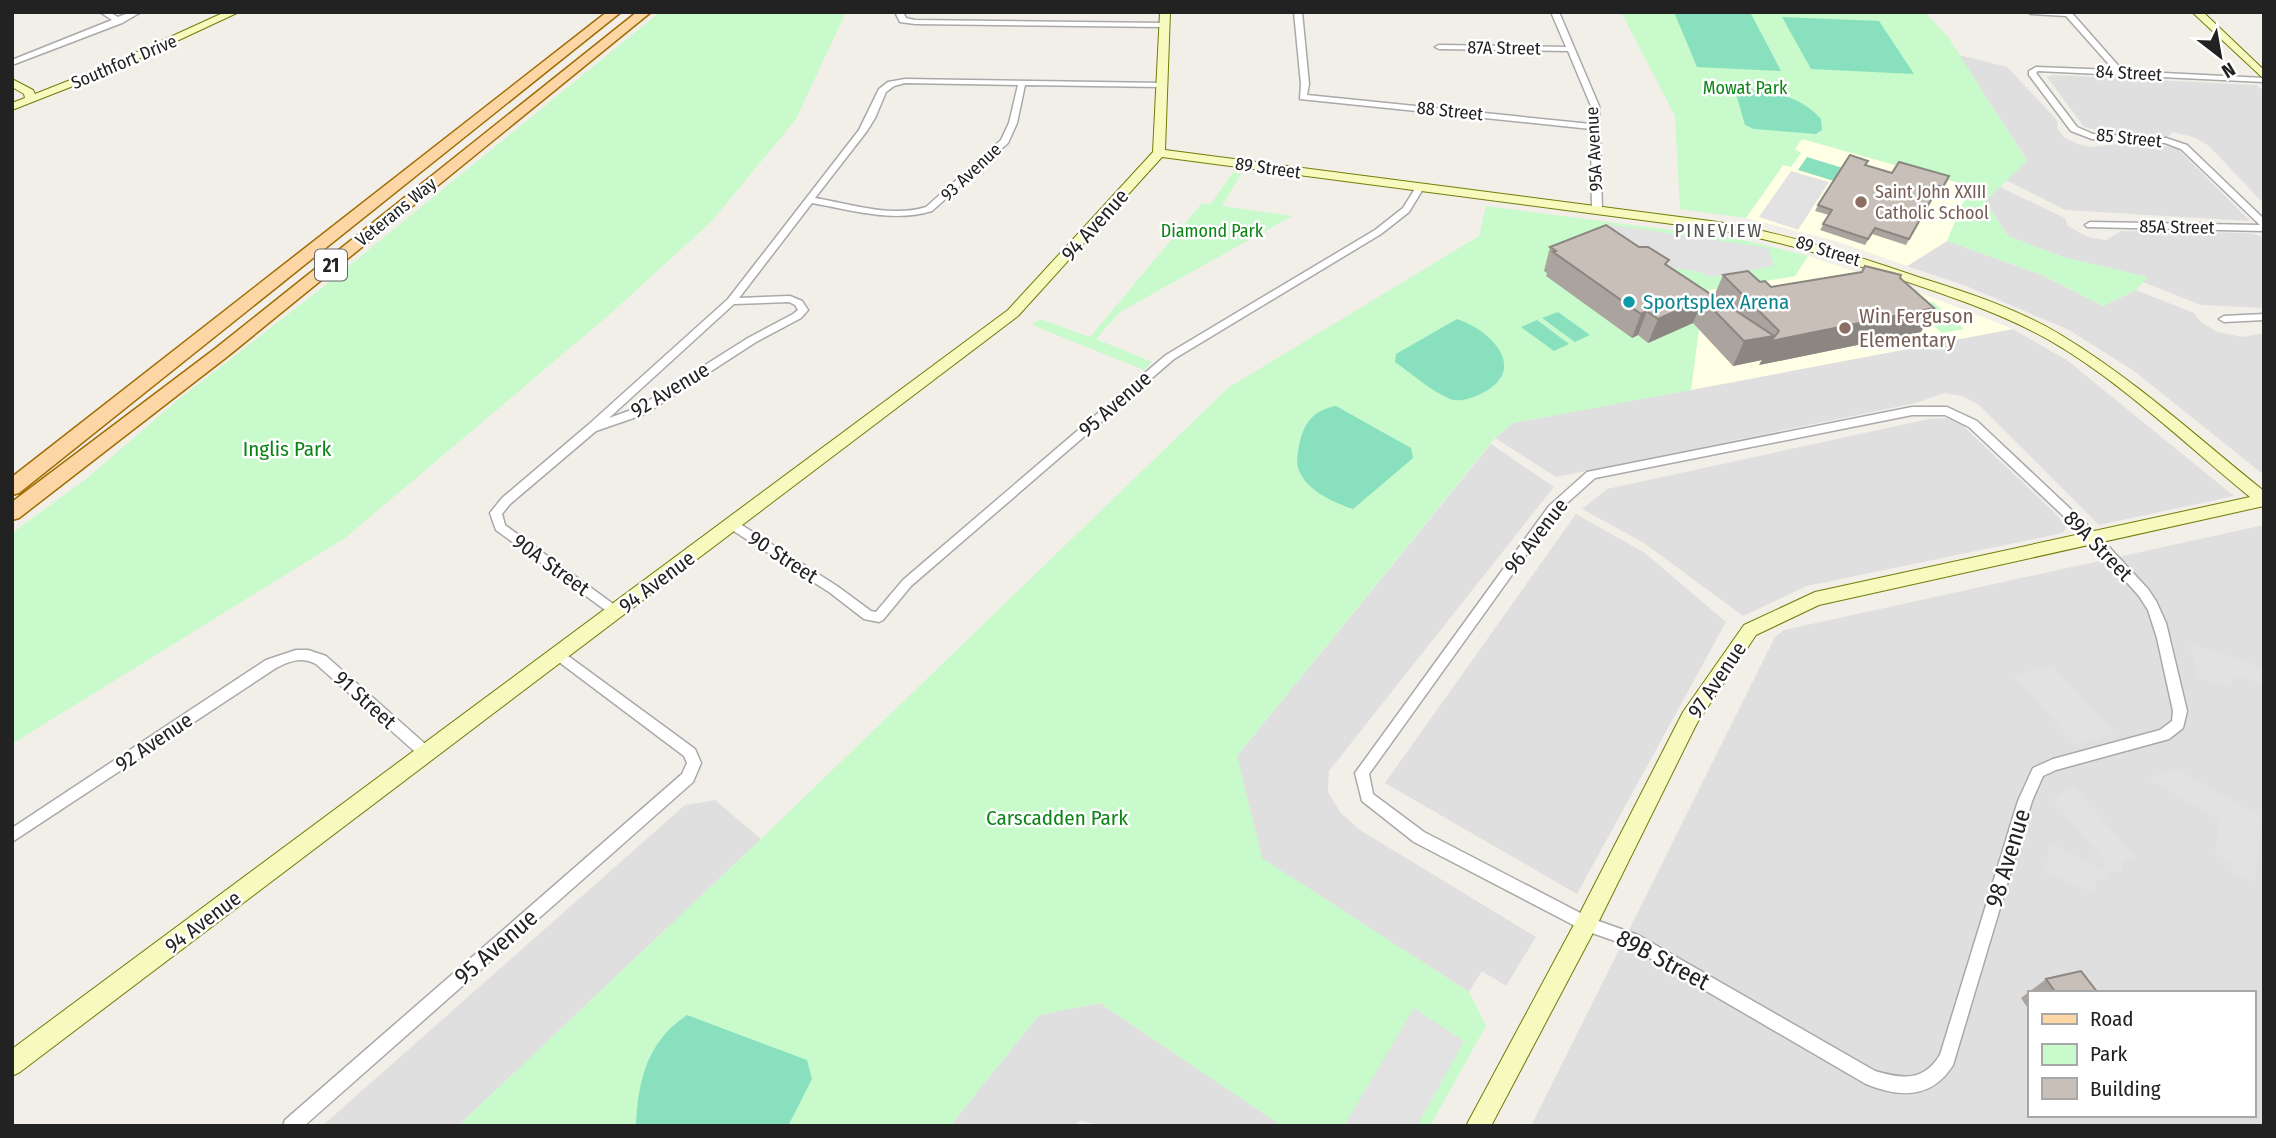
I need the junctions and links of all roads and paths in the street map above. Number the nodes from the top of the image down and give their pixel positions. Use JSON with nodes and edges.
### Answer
{"nodes":[{"id":1,"x":103,"y":12,"type":"edge"},
{"id":2,"x":138,"y":12,"type":"edge"},
{"id":3,"x":214,"y":12,"type":"edge"},
{"id":4,"x":233,"y":12,"type":"edge"},
{"id":5,"x":615,"y":12,"type":"edge"},
{"id":6,"x":645,"y":12,"type":"edge"},
{"id":7,"x":1298,"y":12,"type":"edge"},
{"id":8,"x":1555,"y":12,"type":"edge"},
{"id":9,"x":2031,"y":12,"type":"edge"},
{"id":10,"x":2197,"y":12,"type":"edge"},
{"id":11,"x":2067,"y":13,"type":"edge"},
{"id":12,"x":901,"y":16,"type":"edge"},
{"id":13,"x":1165,"y":19,"type":"edge"},
{"id":14,"x":119,"y":20,"type":"junction"},
{"id":15,"x":1439,"y":47,"type":"dead end"},
{"id":16,"x":1570,"y":49,"type":"junction"},
{"id":17,"x":12,"y":63,"type":"edge"},
{"id":18,"x":2120,"y":72,"type":"junction"},
{"id":19,"x":2264,"y":78,"type":"edge"},
{"id":20,"x":12,"y":82,"type":"edge"},
{"id":21,"x":1022,"y":83,"type":"junction"},
{"id":22,"x":1162,"y":85,"type":"junction"},
{"id":23,"x":30,"y":96,"type":"junction"},
{"id":24,"x":13,"y":99,"type":"edge"},
{"id":25,"x":1596,"y":127,"type":"junction"},
{"id":26,"x":2074,"y":129,"type":"joint"},
{"id":27,"x":2184,"y":147,"type":"joint"},
{"id":28,"x":1159,"y":153,"type":"junction"},
{"id":29,"x":1419,"y":189,"type":"junction"},
{"id":30,"x":809,"y":200,"type":"junction"},
{"id":31,"x":1597,"y":210,"type":"junction"},
{"id":32,"x":2090,"y":225,"type":"dead end"},
{"id":33,"x":2264,"y":226,"type":"edge"},
{"id":34,"x":731,"y":301,"type":"junction"},
{"id":35,"x":2264,"y":317,"type":"edge"},
{"id":36,"x":2224,"y":319,"type":"dead end"},
{"id":37,"x":1947,"y":411,"type":"joint"},
{"id":38,"x":592,"y":428,"type":"junction"},
{"id":39,"x":12,"y":488,"type":"edge"},
{"id":40,"x":2264,"y":500,"type":"edge"},
{"id":41,"x":12,"y":513,"type":"edge"},
{"id":42,"x":733,"y":525,"type":"junction"},
{"id":43,"x":2092,"y":537,"type":"junction"},
{"id":44,"x":833,"y":589,"type":"joint"},
{"id":45,"x":616,"y":612,"type":"junction"},
{"id":46,"x":299,"y":654,"type":"joint"},
{"id":47,"x":560,"y":655,"type":"junction"},
{"id":48,"x":2178,"y":724,"type":"joint"},
{"id":49,"x":427,"y":754,"type":"junction"},
{"id":50,"x":1367,"y":797,"type":"joint"},
{"id":51,"x":12,"y":836,"type":"edge"},
{"id":52,"x":1586,"y":924,"type":"junction"},
{"id":53,"x":12,"y":1064,"type":"edge"},
{"id":54,"x":1929,"y":1082,"type":"joint"},
{"id":55,"x":291,"y":1126,"type":"edge"},
{"id":56,"x":1478,"y":1126,"type":"edge"}],
"edges":[{"from":1,"to":14,"type":"street"},
{"from":2,"to":14,"type":"street"},
{"from":3,"to":23,"type":"street","name":"Southfort Drive"},
{"from":4,"to":23,"type":"street","name":"Southfort Drive"},
{"from":5,"to":39,"type":"main road","name":"Veterans Way","number":"21"},
{"from":6,"to":41,"type":"main road","name":"Veterans Way","number":"21"},
{"from":7,"to":25,"type":"street","name":"88 Street"},
{"from":8,"to":16,"type":"street","name":"95A Avenue"},
{"from":9,"to":11,"type":"street"},
{"from":10,"to":19,"type":"street"},
{"from":11,"to":18,"type":"street"},
{"from":12,"to":13,"type":"street"},
{"from":13,"to":22,"type":"street"},
{"from":14,"to":17,"type":"street"},
{"from":15,"to":16,"type":"street","name":"87A Street"},
{"from":16,"to":25,"type":"street","name":"95A Avenue"},
{"from":18,"to":19,"type":"street","name":"84 Street"},
{"from":18,"to":26,"type":"street","name":"84 Street"},
{"from":20,"to":23,"type":"street"},
{"from":21,"to":22,"type":"street"},
{"from":21,"to":30,"type":"street","name":"92 Avenue"},
{"from":21,"to":30,"type":"street","name":"93 Avenue"},
{"from":22,"to":28,"type":"street"},
{"from":23,"to":24,"type":"street"},
{"from":25,"to":31,"type":"street","name":"95A Avenue"},
{"from":26,"to":27,"type":"street","name":"85 Street"},
{"from":27,"to":33,"type":"street"},
{"from":28,"to":29,"type":"street","name":"89 Street"},
{"from":28,"to":42,"type":"street","name":"94 Avenue"},
{"from":29,"to":31,"type":"street","name":"89 Street"},
{"from":29,"to":44,"type":"street","name":"95 Avenue"},
{"from":30,"to":34,"type":"street","name":"92 Avenue"},
{"from":31,"to":40,"type":"street","name":"89 Street"},
{"from":32,"to":33,"type":"street","name":"85A Street"},
{"from":34,"to":38,"type":"street","name":"92 Avenue"},
{"from":34,"to":38,"type":"street","name":"92 Avenue"},
{"from":35,"to":36,"type":"street"},
{"from":37,"to":43,"type":"street","name":"89A Street"},
{"from":37,"to":50,"type":"street","name":"96 Avenue"},
{"from":38,"to":45,"type":"street","name":"90A Street"},
{"from":40,"to":43,"type":"street","name":"97 Avenue"},
{"from":42,"to":44,"type":"street","name":"90 Street"},
{"from":42,"to":45,"type":"street","name":"94 Avenue"},
{"from":43,"to":48,"type":"street","name":"89A Street"},
{"from":43,"to":52,"type":"street","name":"97 Avenue"},
{"from":45,"to":47,"type":"street","name":"94 Avenue"},
{"from":46,"to":49,"type":"street","name":"91 Street"},
{"from":46,"to":51,"type":"street","name":"92 Avenue"},
{"from":47,"to":49,"type":"street","name":"94 Avenue"},
{"from":47,"to":55,"type":"street","name":"95 Avenue"},
{"from":48,"to":54,"type":"street","name":"98 Avenue"},
{"from":49,"to":53,"type":"street","name":"94 Avenue"},
{"from":50,"to":52,"type":"street","name":"89B Street"},
{"from":52,"to":54,"type":"street","name":"89B Street"},
{"from":52,"to":56,"type":"street","name":"97 Avenue"}]}
